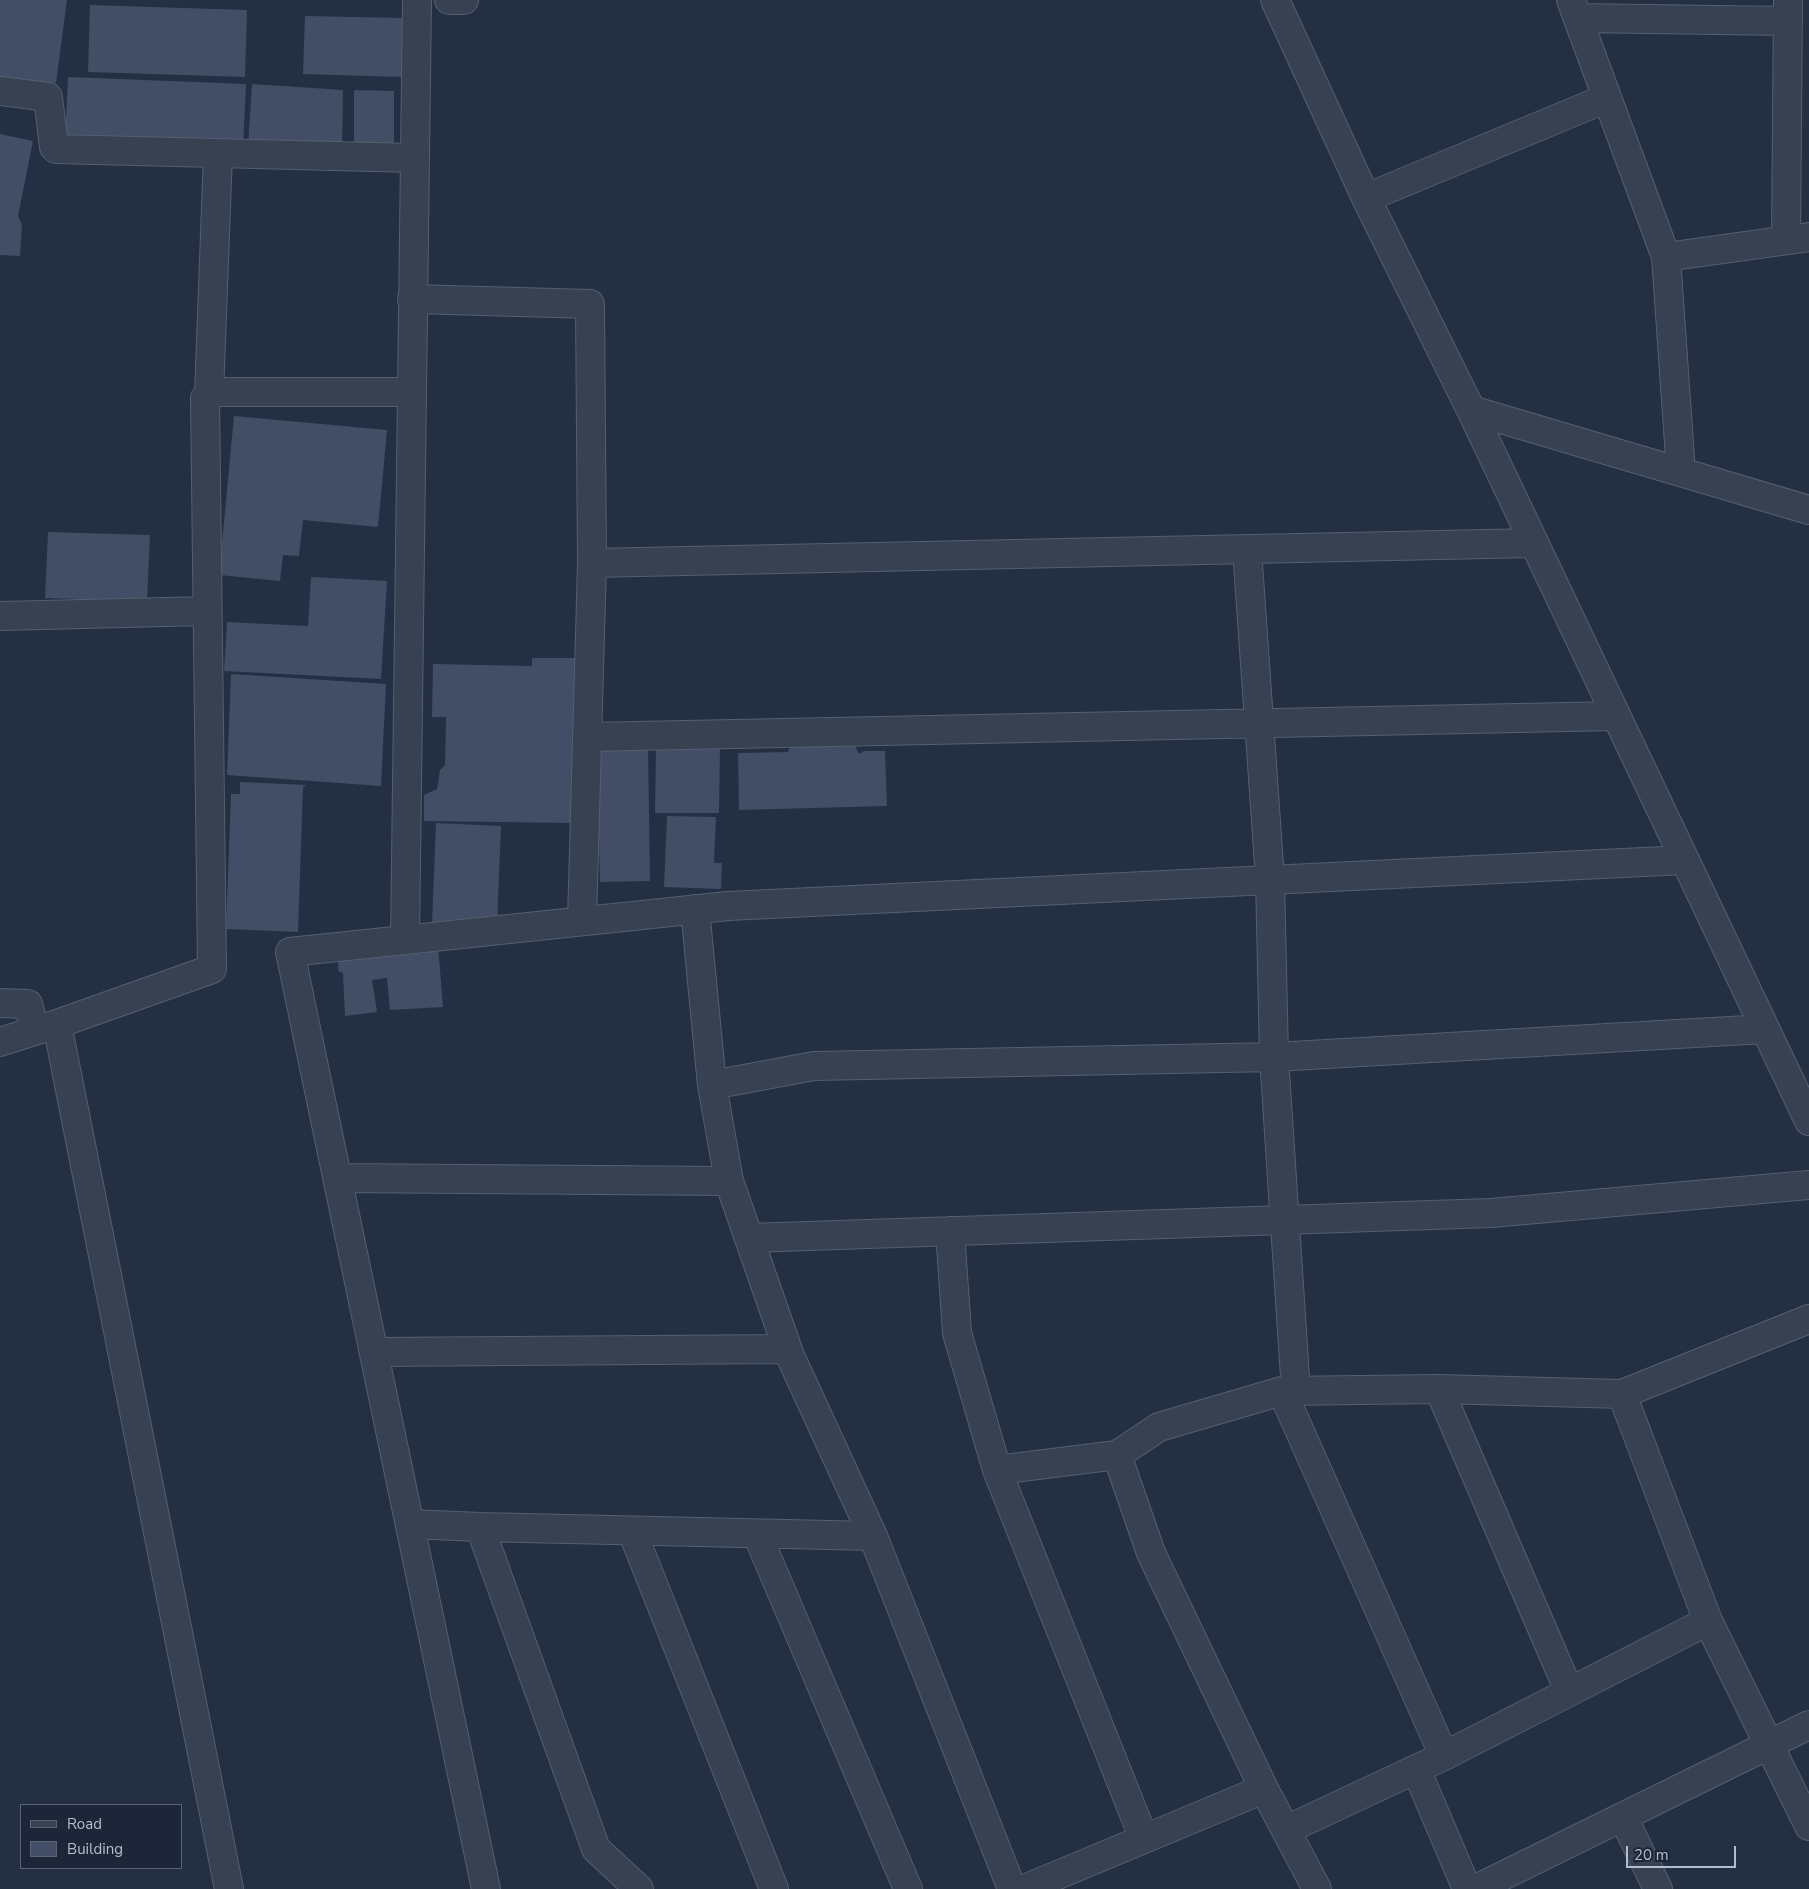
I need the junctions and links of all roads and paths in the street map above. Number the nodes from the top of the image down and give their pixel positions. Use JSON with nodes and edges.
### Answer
{"nodes":[{"id":1,"x":417,"y":0,"type":"edge"},
{"id":2,"x":449,"y":0,"type":"edge"},
{"id":3,"x":464,"y":0,"type":"edge"},
{"id":4,"x":1275,"y":0,"type":"edge"},
{"id":5,"x":1574,"y":9,"type":"edge"},
{"id":6,"x":1788,"y":10,"type":"edge"},
{"id":7,"x":0,"y":91,"type":"edge"},
{"id":8,"x":1607,"y":98,"type":"junction"},
{"id":9,"x":218,"y":154,"type":"junction"},
{"id":10,"x":414,"y":158,"type":"junction"},
{"id":11,"x":1366,"y":198,"type":"junction"},
{"id":12,"x":1798,"y":239,"type":"edge"},
{"id":13,"x":1666,"y":256,"type":"junction"},
{"id":14,"x":412,"y":299,"type":"junction"},
{"id":15,"x":412,"y":392,"type":"junction"},
{"id":16,"x":209,"y":394,"type":"junction"},
{"id":17,"x":1471,"y":410,"type":"junction"},
{"id":18,"x":1681,"y":472,"type":"junction"},
{"id":19,"x":1809,"y":510,"type":"edge"},
{"id":20,"x":1534,"y":542,"type":"junction"},
{"id":21,"x":1247,"y":549,"type":"junction"},
{"id":22,"x":592,"y":563,"type":"junction"},
{"id":23,"x":207,"y":611,"type":"junction"},
{"id":24,"x":0,"y":616,"type":"edge"},
{"id":25,"x":1616,"y":716,"type":"junction"},
{"id":26,"x":1260,"y":723,"type":"junction"},
{"id":27,"x":587,"y":737,"type":"junction"},
{"id":28,"x":1685,"y":860,"type":"junction"},
{"id":29,"x":1270,"y":879,"type":"junction"},
{"id":30,"x":695,"y":909,"type":"junction"},
{"id":31,"x":582,"y":921,"type":"junction"},
{"id":32,"x":405,"y":940,"type":"junction"},
{"id":33,"x":0,"y":1003,"type":"edge"},
{"id":34,"x":46,"y":1028,"type":"junction"},
{"id":35,"x":1766,"y":1029,"type":"junction"},
{"id":36,"x":0,"y":1042,"type":"edge"},
{"id":37,"x":1274,"y":1057,"type":"junction"},
{"id":38,"x":712,"y":1085,"type":"junction"},
{"id":39,"x":1809,"y":1121,"type":"edge"},
{"id":40,"x":337,"y":1178,"type":"junction"},
{"id":41,"x":729,"y":1180,"type":"junction"},
{"id":42,"x":1809,"y":1185,"type":"edge"},
{"id":43,"x":1284,"y":1220,"type":"junction"},
{"id":44,"x":950,"y":1231,"type":"junction"},
{"id":45,"x":749,"y":1238,"type":"junction"},
{"id":46,"x":1809,"y":1320,"type":"edge"},
{"id":47,"x":374,"y":1352,"type":"junction"},
{"id":48,"x":789,"y":1353,"type":"junction"},
{"id":49,"x":1439,"y":1389,"type":"junction"},
{"id":50,"x":1289,"y":1391,"type":"junction"},
{"id":51,"x":1622,"y":1394,"type":"junction"},
{"id":52,"x":1117,"y":1454,"type":"junction"},
{"id":53,"x":996,"y":1470,"type":"junction"},
{"id":54,"x":410,"y":1524,"type":"junction"},
{"id":55,"x":480,"y":1527,"type":"junction"},
{"id":56,"x":632,"y":1531,"type":"junction"},
{"id":57,"x":757,"y":1534,"type":"junction"},
{"id":58,"x":873,"y":1536,"type":"junction"},
{"id":59,"x":1708,"y":1621,"type":"junction"},
{"id":60,"x":1569,"y":1691,"type":"junction"},
{"id":61,"x":1809,"y":1725,"type":"edge"},
{"id":62,"x":1770,"y":1745,"type":"junction"},
{"id":63,"x":1444,"y":1756,"type":"junction"},
{"id":64,"x":1416,"y":1769,"type":"junction"},
{"id":65,"x":1264,"y":1789,"type":"junction"},
{"id":66,"x":1623,"y":1817,"type":"junction"},
{"id":67,"x":1809,"y":1826,"type":"edge"},
{"id":68,"x":1286,"y":1830,"type":"junction"},
{"id":69,"x":1144,"y":1839,"type":"junction"},
{"id":70,"x":229,"y":1889,"type":"edge"},
{"id":71,"x":486,"y":1889,"type":"edge"},
{"id":72,"x":639,"y":1889,"type":"edge"},
{"id":73,"x":774,"y":1889,"type":"edge"},
{"id":74,"x":908,"y":1889,"type":"edge"},
{"id":75,"x":1012,"y":1889,"type":"edge"},
{"id":76,"x":1024,"y":1889,"type":"edge"},
{"id":77,"x":1317,"y":1889,"type":"edge"},
{"id":78,"x":1467,"y":1889,"type":"edge"},
{"id":79,"x":1476,"y":1889,"type":"edge"},
{"id":80,"x":1658,"y":1889,"type":"edge"}],
"edges":[{"from":1,"to":10,"type":"street"},
{"from":2,"to":3,"type":"street"},
{"from":4,"to":11,"type":"street"},
{"from":5,"to":6,"type":"street"},
{"from":5,"to":8,"type":"street"},
{"from":6,"to":12,"type":"street"},
{"from":7,"to":9,"type":"street"},
{"from":8,"to":11,"type":"street"},
{"from":8,"to":13,"type":"street"},
{"from":9,"to":10,"type":"street"},
{"from":9,"to":16,"type":"street"},
{"from":10,"to":14,"type":"street"},
{"from":11,"to":17,"type":"street"},
{"from":12,"to":13,"type":"street"},
{"from":13,"to":18,"type":"street"},
{"from":14,"to":15,"type":"street"},
{"from":14,"to":22,"type":"street"},
{"from":15,"to":16,"type":"street"},
{"from":15,"to":32,"type":"street"},
{"from":16,"to":23,"type":"street"},
{"from":17,"to":18,"type":"street"},
{"from":17,"to":20,"type":"street"},
{"from":18,"to":19,"type":"street"},
{"from":20,"to":21,"type":"street"},
{"from":20,"to":25,"type":"street"},
{"from":21,"to":22,"type":"street"},
{"from":21,"to":26,"type":"street"},
{"from":22,"to":27,"type":"street"},
{"from":23,"to":24,"type":"street"},
{"from":23,"to":34,"type":"street"},
{"from":25,"to":26,"type":"street"},
{"from":25,"to":28,"type":"street"},
{"from":26,"to":27,"type":"street"},
{"from":26,"to":29,"type":"street"},
{"from":27,"to":31,"type":"street"},
{"from":28,"to":29,"type":"street"},
{"from":28,"to":35,"type":"street"},
{"from":29,"to":30,"type":"street"},
{"from":29,"to":37,"type":"street"},
{"from":30,"to":31,"type":"street"},
{"from":30,"to":38,"type":"street"},
{"from":31,"to":32,"type":"street"},
{"from":32,"to":40,"type":"street"},
{"from":33,"to":34,"type":"street"},
{"from":34,"to":36,"type":"street"},
{"from":34,"to":70,"type":"street"},
{"from":35,"to":37,"type":"street"},
{"from":35,"to":39,"type":"street"},
{"from":37,"to":38,"type":"street"},
{"from":37,"to":43,"type":"street"},
{"from":38,"to":41,"type":"street"},
{"from":40,"to":41,"type":"street"},
{"from":40,"to":47,"type":"street"},
{"from":41,"to":45,"type":"street"},
{"from":42,"to":43,"type":"street"},
{"from":43,"to":44,"type":"street"},
{"from":43,"to":50,"type":"street"},
{"from":44,"to":45,"type":"street"},
{"from":44,"to":53,"type":"street"},
{"from":45,"to":48,"type":"street"},
{"from":46,"to":51,"type":"street"},
{"from":47,"to":48,"type":"street"},
{"from":47,"to":54,"type":"street"},
{"from":48,"to":58,"type":"street"},
{"from":49,"to":50,"type":"street"},
{"from":49,"to":51,"type":"street"},
{"from":49,"to":60,"type":"street"},
{"from":50,"to":52,"type":"street"},
{"from":50,"to":63,"type":"street"},
{"from":51,"to":59,"type":"street"},
{"from":52,"to":53,"type":"street"},
{"from":52,"to":65,"type":"street"},
{"from":53,"to":69,"type":"street"},
{"from":54,"to":55,"type":"street"},
{"from":54,"to":71,"type":"street"},
{"from":55,"to":56,"type":"street"},
{"from":55,"to":72,"type":"street"},
{"from":56,"to":57,"type":"street"},
{"from":56,"to":73,"type":"street"},
{"from":57,"to":58,"type":"street"},
{"from":57,"to":74,"type":"street"},
{"from":58,"to":75,"type":"street"},
{"from":59,"to":60,"type":"street"},
{"from":59,"to":62,"type":"street"},
{"from":60,"to":63,"type":"street"},
{"from":61,"to":62,"type":"street"},
{"from":62,"to":66,"type":"street"},
{"from":62,"to":67,"type":"street"},
{"from":63,"to":64,"type":"street"},
{"from":64,"to":68,"type":"street"},
{"from":64,"to":78,"type":"street"},
{"from":65,"to":68,"type":"street"},
{"from":65,"to":69,"type":"street"},
{"from":66,"to":79,"type":"street"},
{"from":66,"to":80,"type":"street"},
{"from":68,"to":77,"type":"street"},
{"from":69,"to":76,"type":"street"}]}
